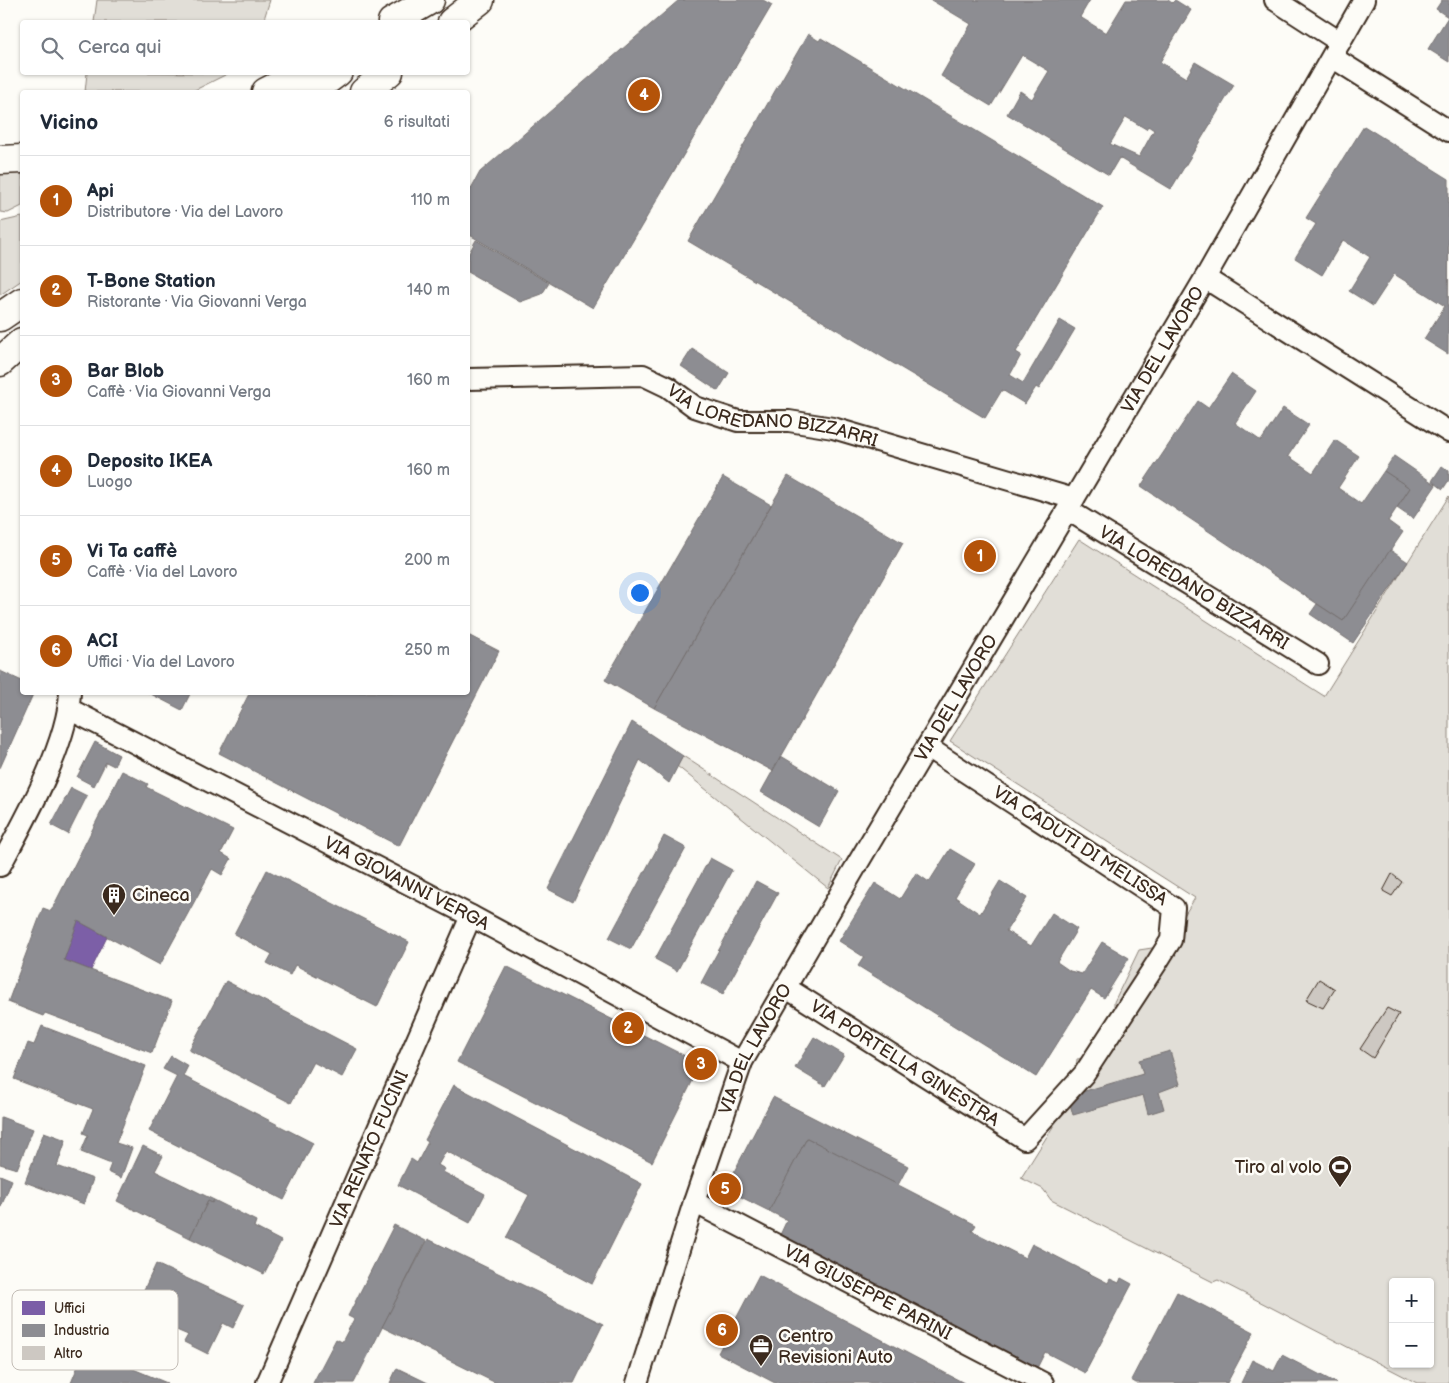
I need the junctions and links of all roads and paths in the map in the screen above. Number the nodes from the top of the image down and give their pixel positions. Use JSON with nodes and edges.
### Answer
{"nodes":[{"id":1,"x":431,"y":0,"type":"edge"},
{"id":2,"x":480,"y":0,"type":"edge"},
{"id":3,"x":1275,"y":0,"type":"edge"},
{"id":4,"x":1364,"y":0,"type":"edge"},
{"id":5,"x":396,"y":20,"type":"edge"},
{"id":6,"x":405,"y":20,"type":"edge"},
{"id":7,"x":455,"y":20,"type":"edge"},
{"id":8,"x":1336,"y":49,"type":"junction"},
{"id":9,"x":300,"y":75,"type":"edge"},
{"id":10,"x":334,"y":75,"type":"edge"},
{"id":11,"x":385,"y":75,"type":"edge"},
{"id":12,"x":270,"y":90,"type":"edge"},
{"id":13,"x":314,"y":90,"type":"edge"},
{"id":14,"x":366,"y":90,"type":"edge"},
{"id":15,"x":1449,"y":131,"type":"edge"},
{"id":16,"x":20,"y":159,"type":"edge"},
{"id":17,"x":0,"y":160,"type":"edge"},
{"id":18,"x":1205,"y":278,"type":"junction"},
{"id":19,"x":20,"y":303,"type":"edge"},
{"id":20,"x":0,"y":318,"type":"edge"},
{"id":21,"x":20,"y":343,"type":"edge"},
{"id":22,"x":20,"y":344,"type":"edge"},
{"id":23,"x":0,"y":356,"type":"edge"},
{"id":24,"x":0,"y":362,"type":"edge"},
{"id":25,"x":470,"y":378,"type":"edge"},
{"id":26,"x":1449,"y":432,"type":"edge"},
{"id":27,"x":1071,"y":505,"type":"junction"},
{"id":28,"x":1318,"y":664,"type":"dead end"},
{"id":29,"x":70,"y":701,"type":"edge"},
{"id":30,"x":927,"y":747,"type":"junction"},
{"id":31,"x":0,"y":866,"type":"edge"},
{"id":32,"x":471,"y":916,"type":"junction"},
{"id":33,"x":785,"y":988,"type":"junction"},
{"id":34,"x":742,"y":1062,"type":"junction"},
{"id":35,"x":1025,"y":1139,"type":"joint"},
{"id":36,"x":694,"y":1202,"type":"junction"},
{"id":37,"x":267,"y":1383,"type":"edge"},
{"id":38,"x":637,"y":1383,"type":"edge"},
{"id":39,"x":1043,"y":1383,"type":"edge"}],
"edges":[{"from":1,"to":5,"type":"highway"},
{"from":1,"to":6,"type":"highway"},
{"from":2,"to":7,"type":"highway"},
{"from":3,"to":8,"type":"street"},
{"from":4,"to":8,"type":"street","name":"VIA DEL LAVORO"},
{"from":8,"to":15,"type":"street"},
{"from":8,"to":18,"type":"street","name":"VIA DEL LAVORO"},
{"from":9,"to":12,"type":"highway"},
{"from":10,"to":13,"type":"highway"},
{"from":11,"to":14,"type":"highway"},
{"from":16,"to":17,"type":"highway"},
{"from":18,"to":26,"type":"street"},
{"from":18,"to":27,"type":"street","name":"VIA DEL LAVORO"},
{"from":19,"to":20,"type":"highway"},
{"from":21,"to":23,"type":"highway"},
{"from":22,"to":24,"type":"highway"},
{"from":25,"to":27,"type":"street","name":"VIA LOREDANO BIZZARRI"},
{"from":27,"to":28,"type":"street","name":"VIA LOREDANO BIZZARRI"},
{"from":27,"to":30,"type":"street","name":"VIA DEL LAVORO"},
{"from":29,"to":31,"type":"street"},
{"from":29,"to":32,"type":"street","name":"VIA GIOVANNI VERGA"},
{"from":30,"to":33,"type":"street","name":"VIA DEL LAVORO"},
{"from":30,"to":35,"type":"street","name":"VIA CADUTI DI MELISSA"},
{"from":32,"to":34,"type":"street","name":"VIA GIOVANNI VERGA"},
{"from":32,"to":37,"type":"street","name":"VIA RENATO FUCINI"},
{"from":33,"to":34,"type":"street","name":"VIA DEL LAVORO"},
{"from":33,"to":35,"type":"street","name":"VIA PORTELLA GINESTRA"},
{"from":34,"to":36,"type":"street","name":"VIA DEL LAVORO"},
{"from":36,"to":38,"type":"street","name":"VIA DEL LAVORO"},
{"from":36,"to":39,"type":"street","name":"VIA GIUSEPPE PARINI"}]}
